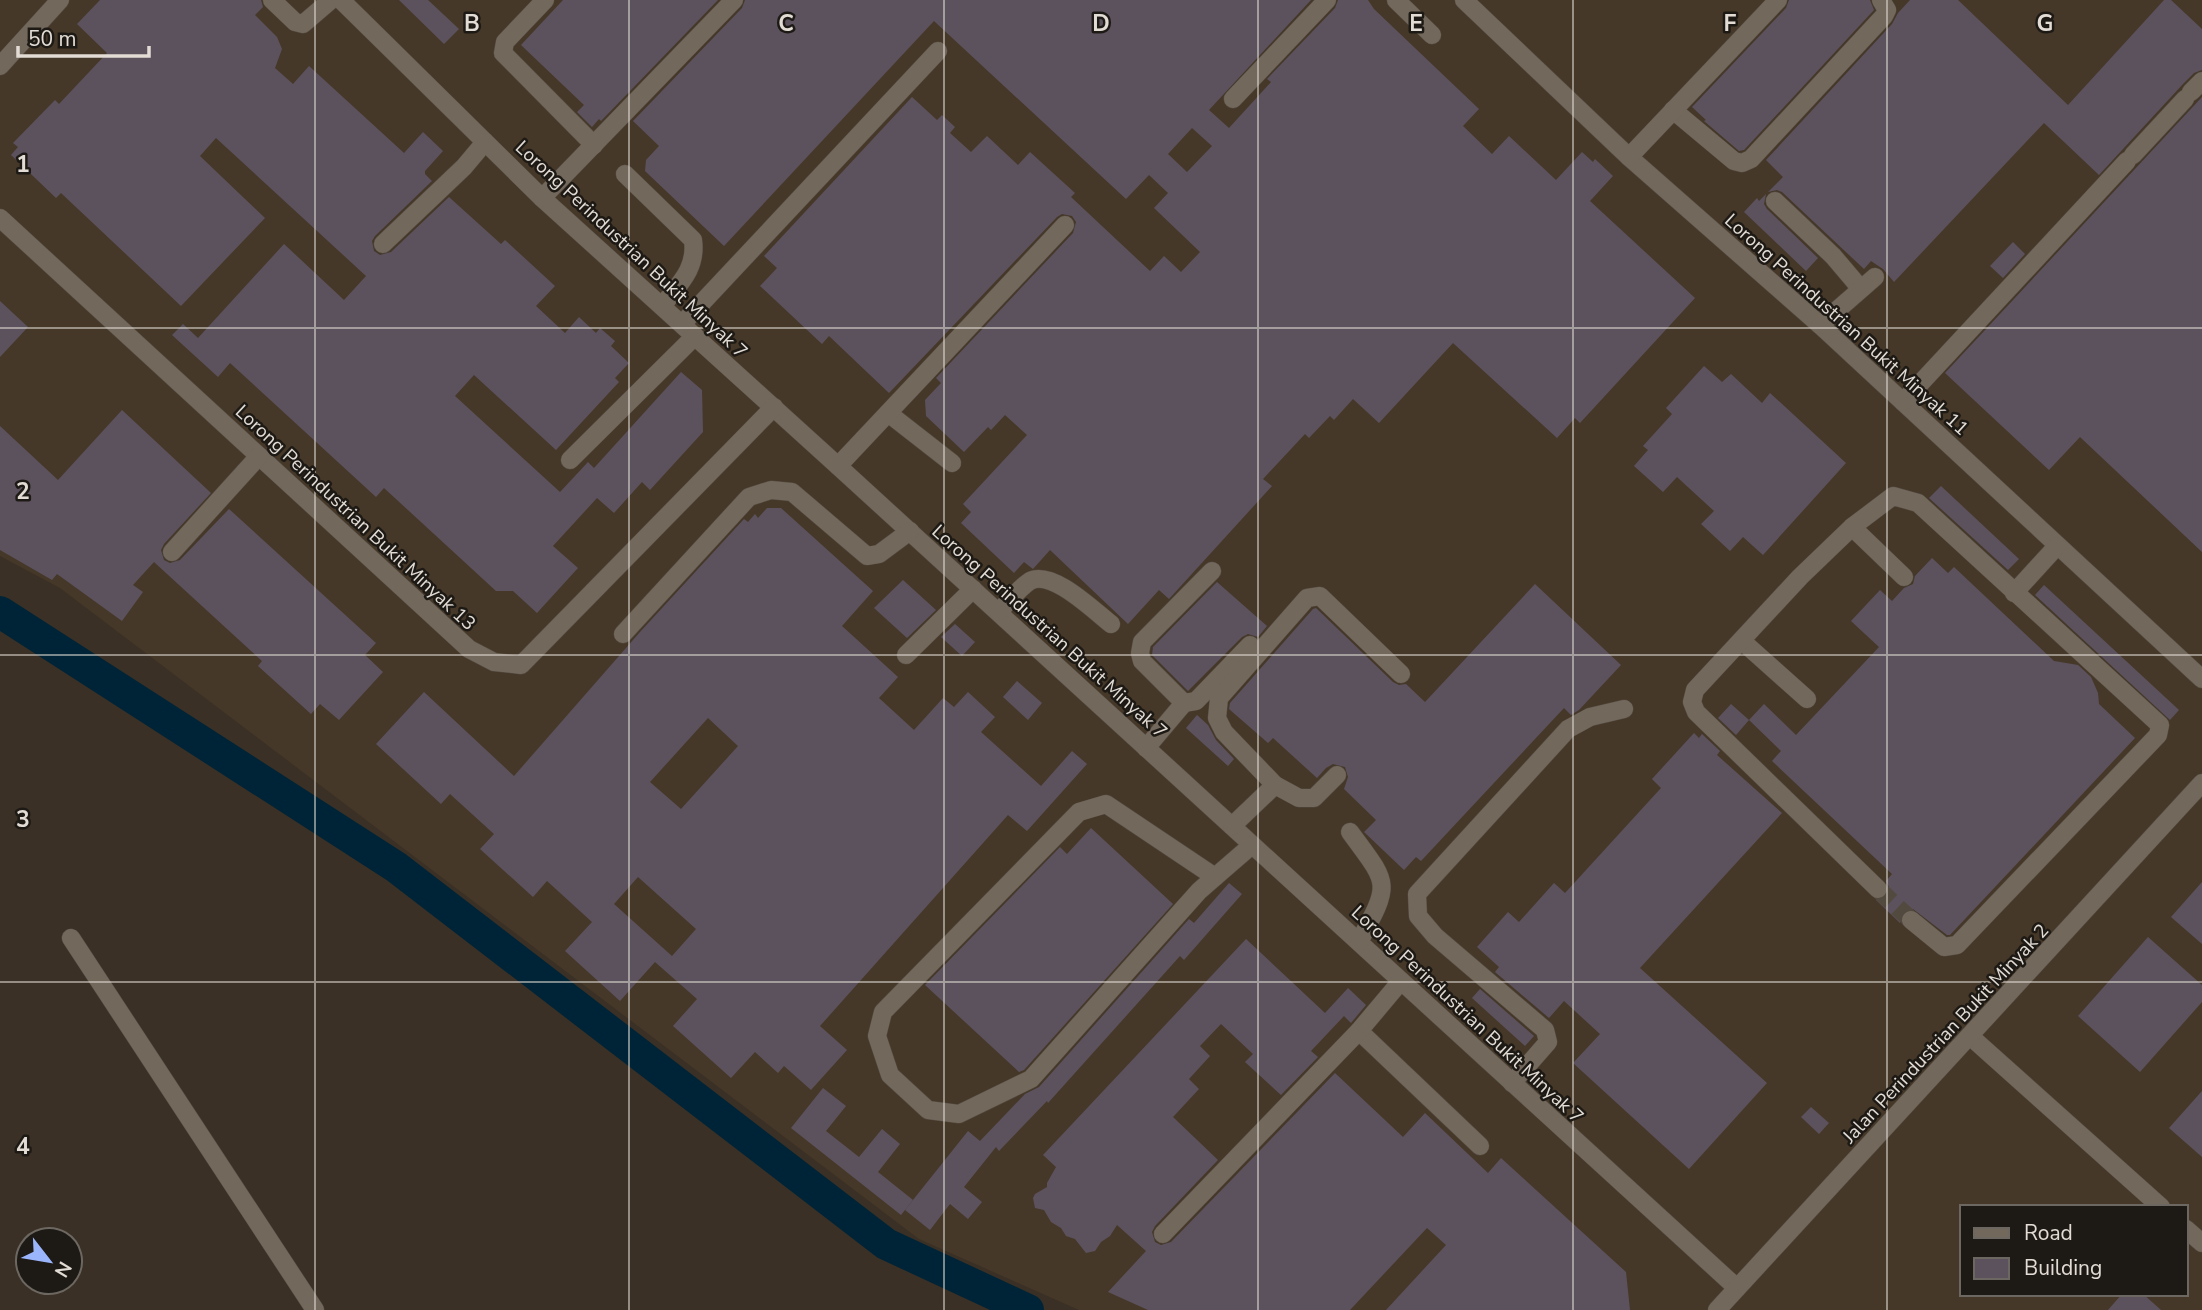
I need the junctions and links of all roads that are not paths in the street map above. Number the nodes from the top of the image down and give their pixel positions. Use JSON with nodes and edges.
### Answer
{"nodes":[{"id":1,"x":60,"y":0,"type":"edge"},
{"id":2,"x":272,"y":0,"type":"edge"},
{"id":3,"x":331,"y":0,"type":"edge"},
{"id":4,"x":341,"y":0,"type":"edge"},
{"id":5,"x":545,"y":0,"type":"edge"},
{"id":6,"x":734,"y":0,"type":"edge"},
{"id":7,"x":1327,"y":0,"type":"edge"},
{"id":8,"x":1396,"y":0,"type":"edge"},
{"id":9,"x":1464,"y":0,"type":"edge"},
{"id":10,"x":1778,"y":0,"type":"edge"},
{"id":11,"x":1881,"y":0,"type":"edge"},
{"id":12,"x":1432,"y":35,"type":"dead end"},
{"id":13,"x":937,"y":51,"type":"dead end"},
{"id":14,"x":0,"y":66,"type":"edge"},
{"id":15,"x":2193,"y":91,"type":"edge"},
{"id":16,"x":1233,"y":99,"type":"dead end"},
{"id":17,"x":1672,"y":110,"type":"junction"},
{"id":18,"x":485,"y":142,"type":"junction"},
{"id":19,"x":594,"y":145,"type":"junction"},
{"id":20,"x":1629,"y":157,"type":"junction"},
{"id":21,"x":625,"y":174,"type":"dead end"},
{"id":22,"x":542,"y":198,"type":"junction"},
{"id":23,"x":1775,"y":201,"type":"dead end"},
{"id":24,"x":0,"y":218,"type":"edge"},
{"id":25,"x":1065,"y":225,"type":"dead end"},
{"id":26,"x":383,"y":244,"type":"dead end"},
{"id":27,"x":1875,"y":277,"type":"dead end"},
{"id":28,"x":1861,"y":289,"type":"junction"},
{"id":29,"x":662,"y":306,"type":"junction"},
{"id":30,"x":1820,"y":325,"type":"junction"},
{"id":31,"x":689,"y":330,"type":"junction"},
{"id":32,"x":1903,"y":401,"type":"junction"},
{"id":33,"x":774,"y":407,"type":"junction"},
{"id":34,"x":888,"y":413,"type":"junction"},
{"id":35,"x":259,"y":456,"type":"junction"},
{"id":36,"x":570,"y":460,"type":"dead end"},
{"id":37,"x":952,"y":464,"type":"dead end"},
{"id":38,"x":838,"y":466,"type":"junction"},
{"id":39,"x":1852,"y":527,"type":"junction"},
{"id":40,"x":910,"y":531,"type":"junction"},
{"id":41,"x":2057,"y":546,"type":"junction"},
{"id":42,"x":172,"y":552,"type":"dead end"},
{"id":43,"x":1212,"y":571,"type":"dead end"},
{"id":44,"x":1904,"y":577,"type":"dead end"},
{"id":45,"x":973,"y":589,"type":"junction"},
{"id":46,"x":2014,"y":593,"type":"junction"},
{"id":47,"x":998,"y":612,"type":"junction"},
{"id":48,"x":1111,"y":624,"type":"dead end"},
{"id":49,"x":623,"y":634,"type":"dead end"},
{"id":50,"x":1742,"y":641,"type":"junction"},
{"id":51,"x":1250,"y":645,"type":"dead end"},
{"id":52,"x":906,"y":655,"type":"dead end"},
{"id":53,"x":1401,"y":674,"type":"dead end"},
{"id":54,"x":2202,"y":679,"type":"edge"},
{"id":55,"x":1807,"y":699,"type":"dead end"},
{"id":56,"x":1184,"y":702,"type":"junction"},
{"id":57,"x":1624,"y":709,"type":"dead end"},
{"id":58,"x":1146,"y":748,"type":"junction"},
{"id":59,"x":1337,"y":775,"type":"dead end"},
{"id":60,"x":2202,"y":783,"type":"edge"},
{"id":61,"x":1275,"y":785,"type":"junction"},
{"id":62,"x":1232,"y":826,"type":"junction"},
{"id":63,"x":1350,"y":832,"type":"dead end"},
{"id":64,"x":1252,"y":845,"type":"junction"},
{"id":65,"x":1215,"y":877,"type":"junction"},
{"id":66,"x":1878,"y":889,"type":"tunnel mouth"},
{"id":67,"x":1911,"y":920,"type":"tunnel mouth"},
{"id":68,"x":71,"y":937,"type":"dead end"},
{"id":69,"x":1359,"y":942,"type":"junction"},
{"id":70,"x":1401,"y":981,"type":"junction"},
{"id":71,"x":1359,"y":1031,"type":"junction"},
{"id":72,"x":1971,"y":1037,"type":"junction"},
{"id":73,"x":1512,"y":1083,"type":"junction"},
{"id":74,"x":1480,"y":1146,"type":"dead end"},
{"id":75,"x":2159,"y":1205,"type":"edge"},
{"id":76,"x":2188,"y":1231,"type":"edge"},
{"id":77,"x":1163,"y":1234,"type":"dead end"},
{"id":78,"x":2202,"y":1243,"type":"edge"},
{"id":79,"x":1737,"y":1288,"type":"junction"},
{"id":80,"x":315,"y":1310,"type":"edge"},
{"id":81,"x":1717,"y":1310,"type":"edge"}],
"edges":[{"from":1,"to":14,"type":"street"},
{"from":2,"to":3,"type":"street"},
{"from":4,"to":18,"type":"street","name":"Lorong Perindustrian Bukit Minyak 7"},
{"from":5,"to":19,"type":"street"},
{"from":6,"to":19,"type":"street"},
{"from":7,"to":16,"type":"street"},
{"from":8,"to":12,"type":"street"},
{"from":9,"to":20,"type":"street","name":"Lorong Perindustrian Bukit Minyak 11"},
{"from":10,"to":17,"type":"street"},
{"from":11,"to":17,"type":"street"},
{"from":13,"to":31,"type":"street"},
{"from":15,"to":32,"type":"street"},
{"from":17,"to":20,"type":"street"},
{"from":18,"to":22,"type":"street","name":"Lorong Perindustrian Bukit Minyak 7"},
{"from":18,"to":26,"type":"street"},
{"from":19,"to":22,"type":"street"},
{"from":20,"to":30,"type":"street","name":"Lorong Perindustrian Bukit Minyak 11"},
{"from":21,"to":29,"type":"street"},
{"from":22,"to":29,"type":"street","name":"Lorong Perindustrian Bukit Minyak 7"},
{"from":23,"to":28,"type":"street"},
{"from":24,"to":35,"type":"street","name":"Lorong Perindustrian Bukit Minyak 13"},
{"from":25,"to":34,"type":"street"},
{"from":27,"to":28,"type":"street"},
{"from":28,"to":30,"type":"street"},
{"from":29,"to":31,"type":"street","name":"Lorong Perindustrian Bukit Minyak 7"},
{"from":30,"to":32,"type":"street","name":"Lorong Perindustrian Bukit Minyak 11"},
{"from":31,"to":33,"type":"street","name":"Lorong Perindustrian Bukit Minyak 7"},
{"from":31,"to":36,"type":"street"},
{"from":32,"to":41,"type":"street","name":"Lorong Perindustrian Bukit Minyak 11"},
{"from":33,"to":35,"type":"street","name":"Lorong Perindustrian Bukit Minyak 13"},
{"from":33,"to":38,"type":"street","name":"Lorong Perindustrian Bukit Minyak 7"},
{"from":34,"to":37,"type":"street"},
{"from":34,"to":38,"type":"street"},
{"from":35,"to":42,"type":"street"},
{"from":38,"to":40,"type":"street","name":"Lorong Perindustrian Bukit Minyak 7"},
{"from":39,"to":44,"type":"street"},
{"from":39,"to":46,"type":"street"},
{"from":39,"to":50,"type":"street"},
{"from":40,"to":45,"type":"street","name":"Lorong Perindustrian Bukit Minyak 7"},
{"from":40,"to":49,"type":"street"},
{"from":41,"to":46,"type":"street"},
{"from":41,"to":54,"type":"street","name":"Lorong Perindustrian Bukit Minyak 11"},
{"from":43,"to":56,"type":"street"},
{"from":45,"to":47,"type":"street","name":"Lorong Perindustrian Bukit Minyak 7"},
{"from":45,"to":52,"type":"street"},
{"from":46,"to":67,"type":"street"},
{"from":47,"to":48,"type":"street"},
{"from":47,"to":58,"type":"street","name":"Lorong Perindustrian Bukit Minyak 7"},
{"from":50,"to":55,"type":"street"},
{"from":50,"to":66,"type":"street"},
{"from":51,"to":56,"type":"street"},
{"from":53,"to":61,"type":"street"},
{"from":56,"to":58,"type":"street"},
{"from":57,"to":73,"type":"street"},
{"from":58,"to":62,"type":"street","name":"Lorong Perindustrian Bukit Minyak 7"},
{"from":59,"to":61,"type":"street"},
{"from":60,"to":72,"type":"street","name":"Jalan Perindustrian Bukit Minyak 2"},
{"from":61,"to":62,"type":"street"},
{"from":62,"to":64,"type":"street","name":"Lorong Perindustrian Bukit Minyak 7"},
{"from":63,"to":69,"type":"street"},
{"from":64,"to":65,"type":"street"},
{"from":64,"to":69,"type":"street","name":"Lorong Perindustrian Bukit Minyak 7"},
{"from":65,"to":65,"type":"street"},
{"from":68,"to":80,"type":"street"},
{"from":69,"to":70,"type":"street","name":"Lorong Perindustrian Bukit Minyak 7"},
{"from":70,"to":71,"type":"street"},
{"from":70,"to":73,"type":"street","name":"Lorong Perindustrian Bukit Minyak 7"},
{"from":71,"to":74,"type":"street"},
{"from":71,"to":77,"type":"street"},
{"from":72,"to":75,"type":"street"},
{"from":72,"to":79,"type":"street","name":"Jalan Perindustrian Bukit Minyak 2"},
{"from":73,"to":79,"type":"street","name":"Lorong Perindustrian Bukit Minyak 7"},
{"from":76,"to":78,"type":"street"},
{"from":79,"to":81,"type":"street","name":"Jalan Perindustrian Bukit Minyak 2"}]}
